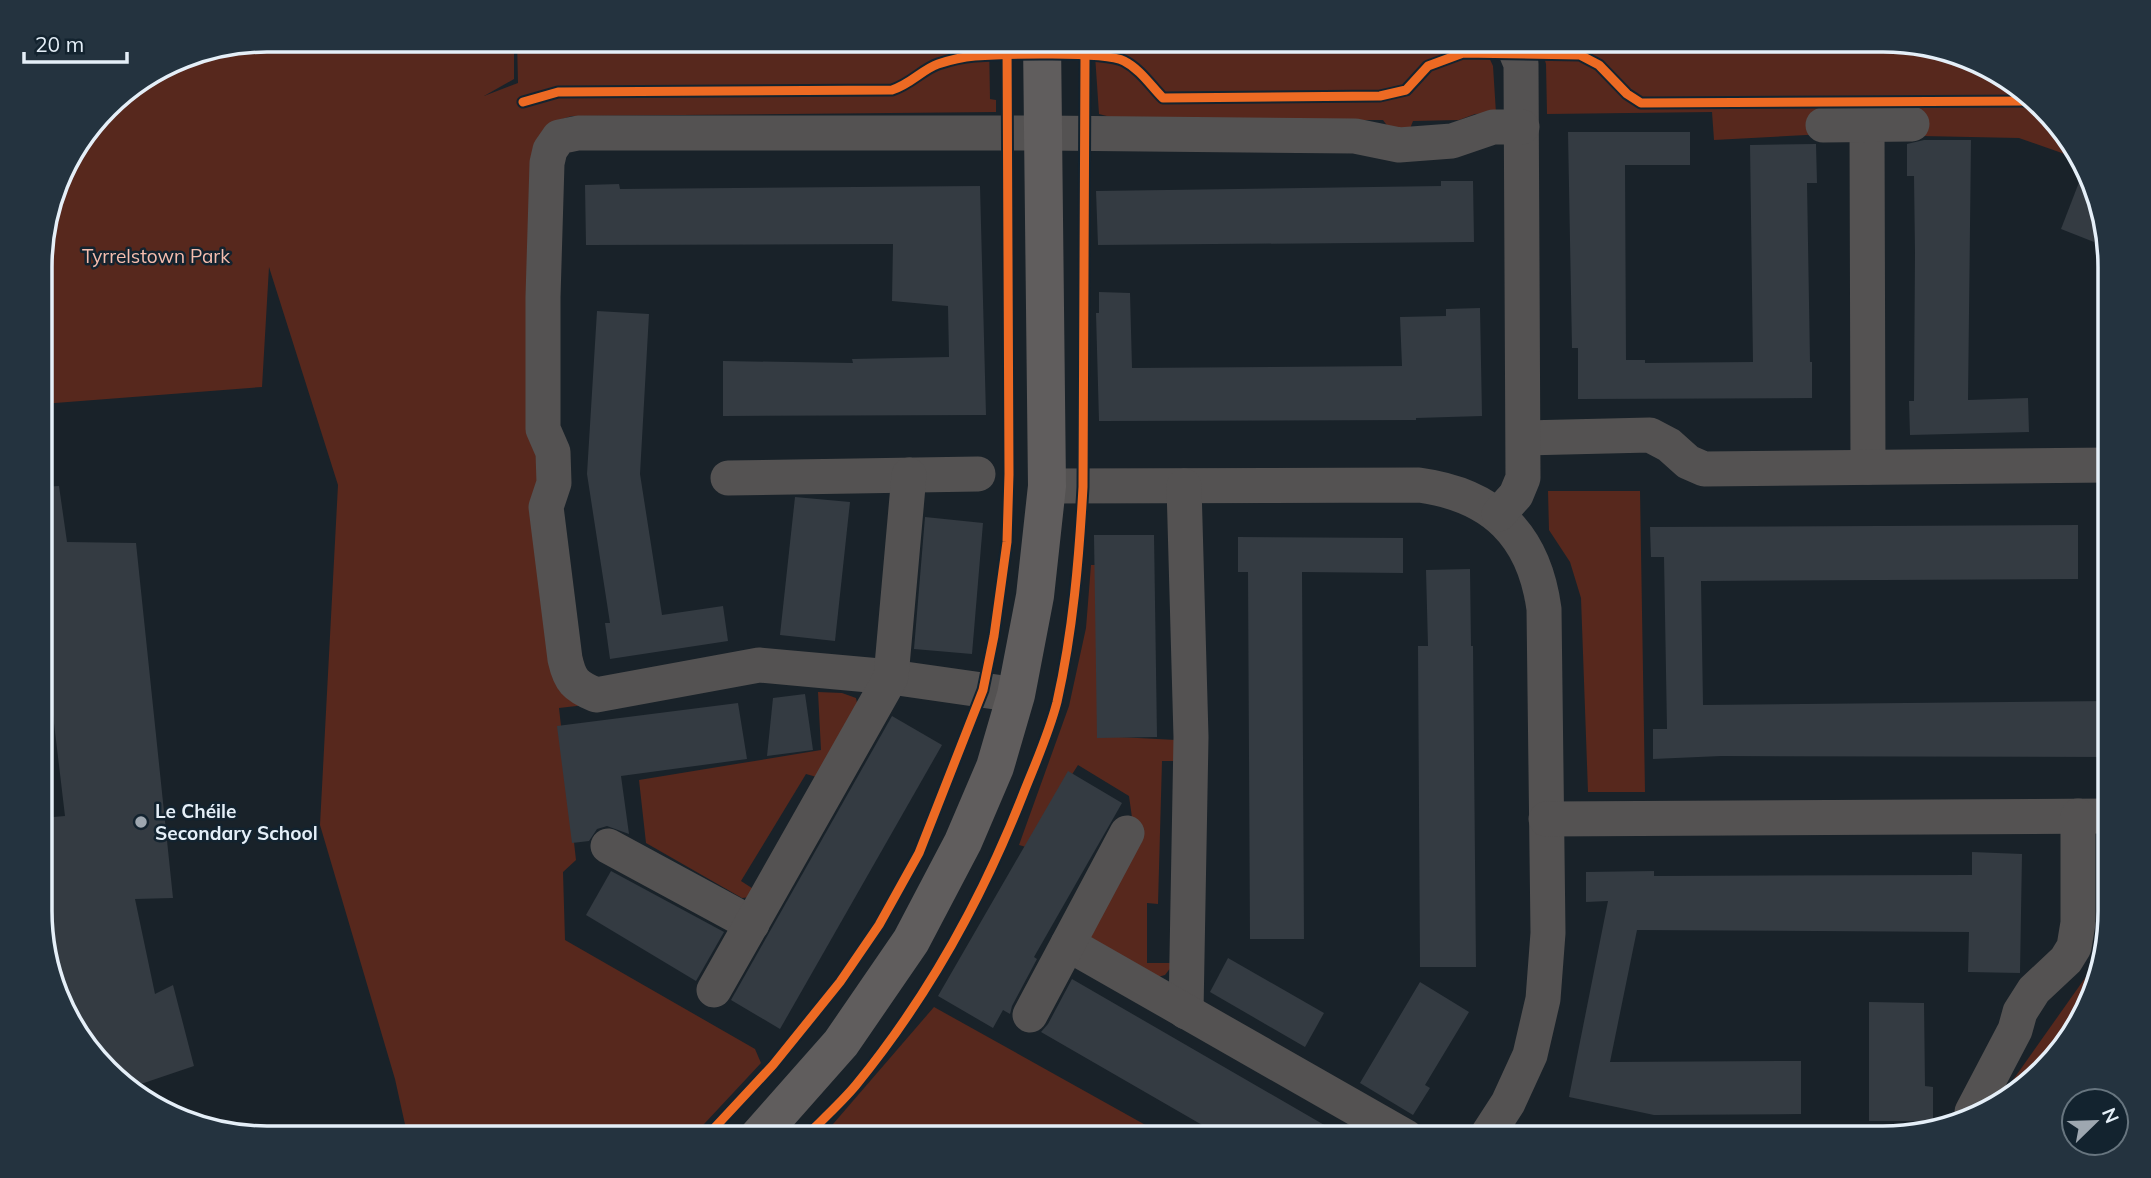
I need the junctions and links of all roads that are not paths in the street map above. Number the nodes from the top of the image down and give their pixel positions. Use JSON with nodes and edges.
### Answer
{"nodes":[{"id":1,"x":1516,"y":52,"type":"edge"},
{"id":2,"x":1042,"y":53,"type":"edge"},
{"id":3,"x":1867,"y":124,"type":"junction"},
{"id":4,"x":1912,"y":124,"type":"dead end"},
{"id":5,"x":1823,"y":125,"type":"dead end"},
{"id":6,"x":1522,"y":127,"type":"junction"},
{"id":7,"x":1043,"y":132,"type":"junction"},
{"id":8,"x":1524,"y":438,"type":"junction"},
{"id":9,"x":2098,"y":465,"type":"edge"},
{"id":10,"x":1868,"y":467,"type":"junction"},
{"id":11,"x":978,"y":474,"type":"dead end"},
{"id":12,"x":909,"y":475,"type":"junction"},
{"id":13,"x":728,"y":478,"type":"dead end"},
{"id":14,"x":1047,"y":486,"type":"junction"},
{"id":15,"x":1184,"y":486,"type":"junction"},
{"id":16,"x":1499,"y":514,"type":"junction"},
{"id":17,"x":891,"y":677,"type":"junction"},
{"id":18,"x":1017,"y":695,"type":"junction"},
{"id":19,"x":2094,"y":816,"type":"edge"},
{"id":20,"x":1546,"y":819,"type":"junction"},
{"id":21,"x":1127,"y":833,"type":"dead end"},
{"id":22,"x":608,"y":846,"type":"dead end"},
{"id":23,"x":752,"y":924,"type":"junction"},
{"id":24,"x":1069,"y":944,"type":"junction"},
{"id":25,"x":714,"y":990,"type":"dead end"},
{"id":26,"x":1186,"y":1012,"type":"junction"},
{"id":27,"x":1030,"y":1015,"type":"dead end"},
{"id":28,"x":1976,"y":1104,"type":"edge"},
{"id":29,"x":1384,"y":1125,"type":"edge"},
{"id":30,"x":1496,"y":1125,"type":"edge"},
{"id":31,"x":768,"y":1126,"type":"edge"}],
"edges":[{"from":1,"to":6,"type":"street"},
{"from":2,"to":7,"type":"street"},
{"from":3,"to":4,"type":"street"},
{"from":3,"to":5,"type":"street"},
{"from":3,"to":10,"type":"street"},
{"from":6,"to":7,"type":"street"},
{"from":6,"to":8,"type":"street"},
{"from":7,"to":14,"type":"street"},
{"from":7,"to":17,"type":"street"},
{"from":8,"to":10,"type":"street"},
{"from":8,"to":16,"type":"street"},
{"from":9,"to":10,"type":"street"},
{"from":11,"to":12,"type":"street"},
{"from":12,"to":13,"type":"street"},
{"from":12,"to":17,"type":"street"},
{"from":14,"to":15,"type":"street"},
{"from":14,"to":18,"type":"street"},
{"from":15,"to":16,"type":"street"},
{"from":15,"to":26,"type":"street"},
{"from":16,"to":20,"type":"street"},
{"from":17,"to":18,"type":"street"},
{"from":17,"to":23,"type":"street"},
{"from":18,"to":31,"type":"street"},
{"from":19,"to":20,"type":"street"},
{"from":19,"to":28,"type":"street"},
{"from":20,"to":30,"type":"street"},
{"from":21,"to":24,"type":"street"},
{"from":22,"to":23,"type":"street"},
{"from":23,"to":25,"type":"street"},
{"from":24,"to":26,"type":"street"},
{"from":24,"to":27,"type":"street"},
{"from":26,"to":29,"type":"street"}]}
